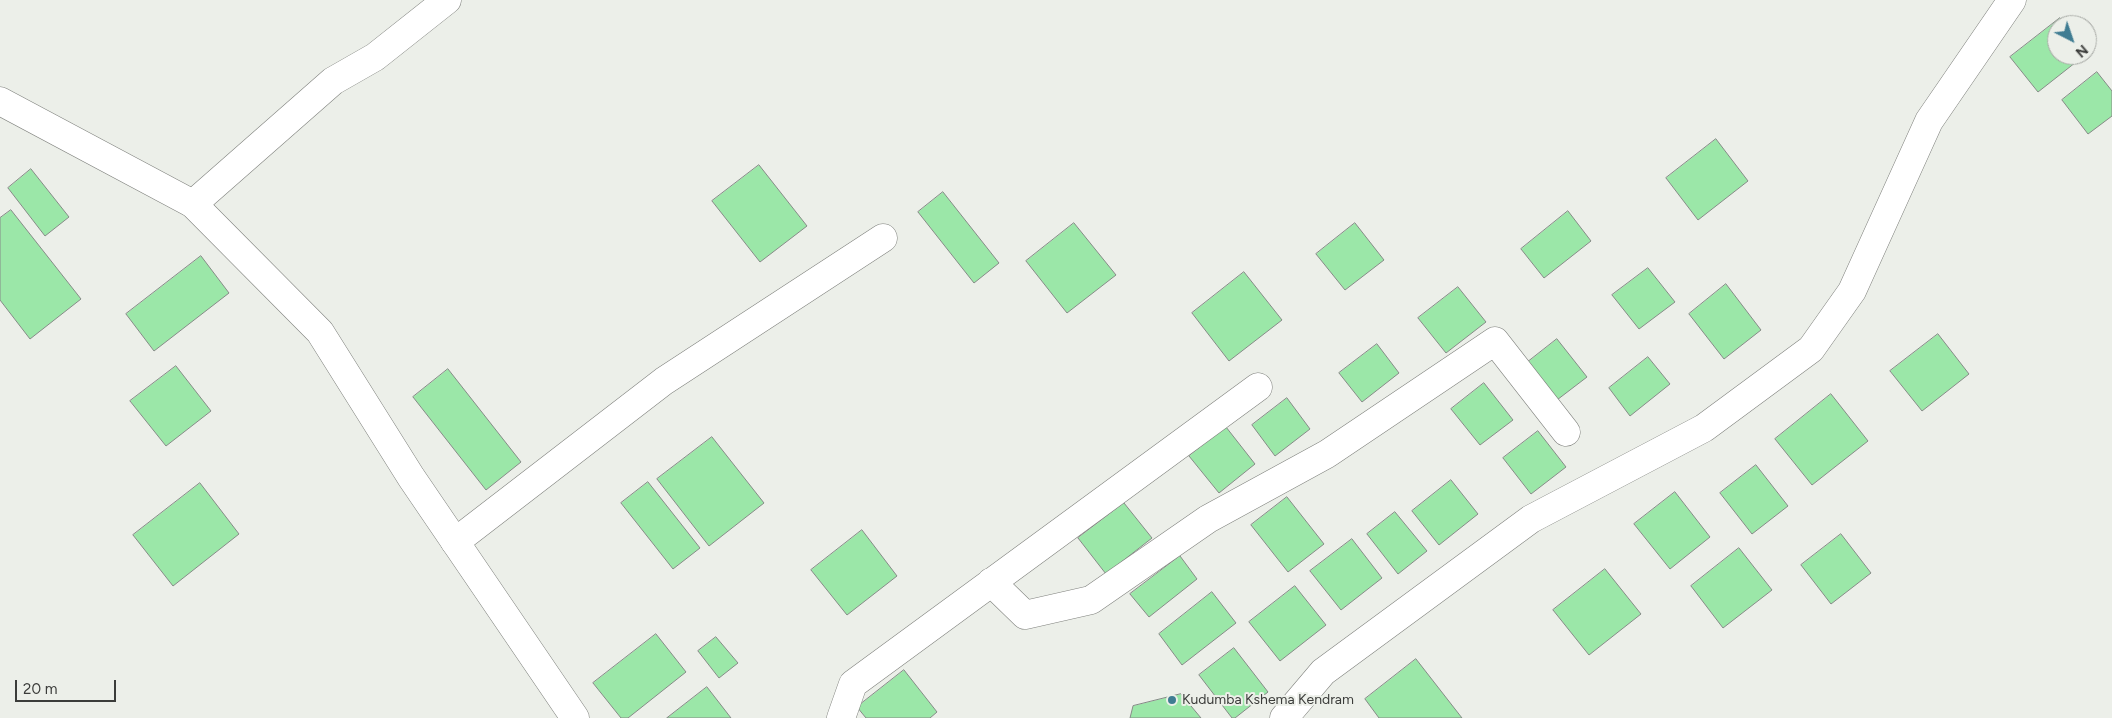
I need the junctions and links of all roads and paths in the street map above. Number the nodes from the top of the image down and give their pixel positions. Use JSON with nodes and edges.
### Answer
{"nodes":[{"id":1,"x":447,"y":0,"type":"edge"},
{"id":2,"x":2012,"y":0,"type":"edge"},
{"id":3,"x":0,"y":102,"type":"edge"},
{"id":4,"x":193,"y":204,"type":"junction"},
{"id":5,"x":883,"y":238,"type":"dead end"},
{"id":6,"x":1258,"y":387,"type":"dead end"},
{"id":7,"x":1566,"y":432,"type":"dead end"},
{"id":8,"x":455,"y":542,"type":"junction"},
{"id":9,"x":991,"y":582,"type":"junction"},
{"id":10,"x":575,"y":718,"type":"edge"},
{"id":11,"x":841,"y":718,"type":"edge"},
{"id":12,"x":1284,"y":718,"type":"edge"}],
"edges":[{"from":1,"to":4,"type":"street"},
{"from":2,"to":12,"type":"street"},
{"from":3,"to":4,"type":"street"},
{"from":4,"to":8,"type":"street"},
{"from":5,"to":8,"type":"street"},
{"from":6,"to":9,"type":"street"},
{"from":7,"to":9,"type":"street"},
{"from":8,"to":10,"type":"street"},
{"from":9,"to":11,"type":"street"}]}
